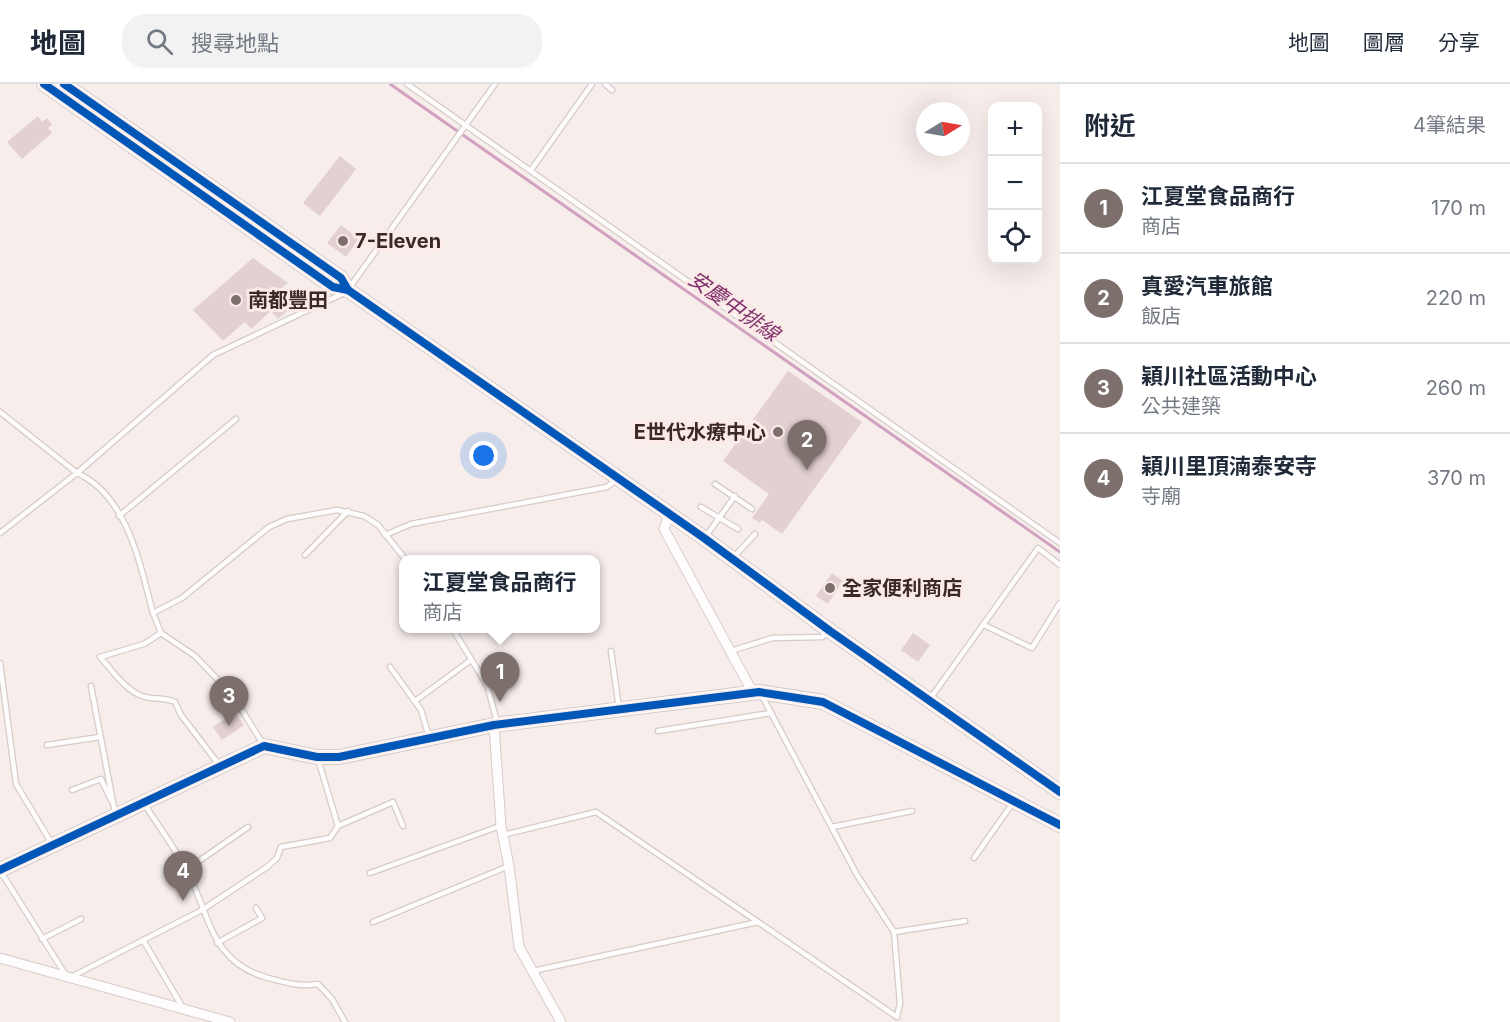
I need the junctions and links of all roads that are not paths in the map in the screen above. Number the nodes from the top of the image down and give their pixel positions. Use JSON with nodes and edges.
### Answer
{"nodes":[{"id":1,"x":44,"y":84,"type":"edge"},
{"id":2,"x":64,"y":84,"type":"edge"},
{"id":3,"x":407,"y":84,"type":"edge"},
{"id":4,"x":592,"y":84,"type":"edge"},
{"id":5,"x":605,"y":84,"type":"edge"},
{"id":6,"x":494,"y":85,"type":"edge"},
{"id":7,"x":612,"y":90,"type":"dead end"},
{"id":8,"x":466,"y":124,"type":"junction"},
{"id":9,"x":531,"y":170,"type":"junction"},
{"id":10,"x":348,"y":290,"type":"junction"},
{"id":11,"x":0,"y":412,"type":"edge"},
{"id":12,"x":236,"y":419,"type":"dead end"},
{"id":13,"x":77,"y":473,"type":"junction"},
{"id":14,"x":617,"y":478,"type":"junction"},
{"id":15,"x":715,"y":484,"type":"dead end"},
{"id":16,"x":735,"y":496,"type":"junction"},
{"id":17,"x":701,"y":507,"type":"dead end"},
{"id":18,"x":752,"y":509,"type":"dead end"},
{"id":19,"x":348,"y":511,"type":"junction"},
{"id":20,"x":669,"y":515,"type":"junction"},
{"id":21,"x":119,"y":516,"type":"junction"},
{"id":22,"x":720,"y":517,"type":"junction"},
{"id":23,"x":738,"y":529,"type":"dead end"},
{"id":24,"x":0,"y":533,"type":"edge"},
{"id":25,"x":385,"y":534,"type":"junction"},
{"id":26,"x":755,"y":534,"type":"dead end"},
{"id":27,"x":704,"y":538,"type":"junction"},
{"id":28,"x":1060,"y":543,"type":"edge"},
{"id":29,"x":305,"y":555,"type":"dead end"},
{"id":30,"x":402,"y":555,"type":"edge"},
{"id":31,"x":731,"y":559,"type":"junction"},
{"id":32,"x":1060,"y":565,"type":"edge"},
{"id":33,"x":1060,"y":603,"type":"edge"},
{"id":34,"x":153,"y":613,"type":"junction"},
{"id":35,"x":984,"y":625,"type":"junction"},
{"id":36,"x":830,"y":631,"type":"junction"},
{"id":37,"x":161,"y":633,"type":"junction"},
{"id":38,"x":455,"y":633,"type":"edge"},
{"id":39,"x":611,"y":651,"type":"dead end"},
{"id":40,"x":730,"y":651,"type":"junction"},
{"id":41,"x":471,"y":660,"type":"junction"},
{"id":42,"x":0,"y":663,"type":"edge"},
{"id":43,"x":390,"y":667,"type":"dead end"},
{"id":44,"x":91,"y":686,"type":"dead end"},
{"id":45,"x":756,"y":692,"type":"junction"},
{"id":46,"x":415,"y":701,"type":"junction"},
{"id":47,"x":928,"y":701,"type":"junction"},
{"id":48,"x":619,"y":709,"type":"junction"},
{"id":49,"x":771,"y":713,"type":"junction"},
{"id":50,"x":496,"y":725,"type":"junction"},
{"id":51,"x":658,"y":732,"type":"dead end"},
{"id":52,"x":100,"y":737,"type":"junction"},
{"id":53,"x":430,"y":738,"type":"junction"},
{"id":54,"x":47,"y":745,"type":"dead end"},
{"id":55,"x":265,"y":746,"type":"junction"},
{"id":56,"x":317,"y":757,"type":"junction"},
{"id":57,"x":221,"y":767,"type":"junction"},
{"id":58,"x":72,"y":790,"type":"dead end"},
{"id":59,"x":1060,"y":792,"type":"edge"},
{"id":60,"x":1015,"y":801,"type":"junction"},
{"id":61,"x":144,"y":803,"type":"junction"},
{"id":62,"x":912,"y":811,"type":"dead end"},
{"id":63,"x":115,"y":812,"type":"junction"},
{"id":64,"x":1060,"y":825,"type":"edge"},
{"id":65,"x":338,"y":826,"type":"junction"},
{"id":66,"x":403,"y":826,"type":"dead end"},
{"id":67,"x":248,"y":827,"type":"dead end"},
{"id":68,"x":832,"y":827,"type":"junction"},
{"id":69,"x":502,"y":830,"type":"junction"},
{"id":70,"x":52,"y":844,"type":"junction"},
{"id":71,"x":974,"y":858,"type":"dead end"},
{"id":72,"x":509,"y":866,"type":"junction"},
{"id":73,"x":0,"y":870,"type":"edge"},
{"id":74,"x":186,"y":870,"type":"junction"},
{"id":75,"x":370,"y":873,"type":"dead end"},
{"id":76,"x":256,"y":908,"type":"dead end"},
{"id":77,"x":202,"y":910,"type":"junction"},
{"id":78,"x":81,"y":919,"type":"dead end"},
{"id":79,"x":964,"y":921,"type":"dead end"},
{"id":80,"x":373,"y":922,"type":"dead end"},
{"id":81,"x":758,"y":922,"type":"junction"},
{"id":82,"x":894,"y":932,"type":"junction"},
{"id":83,"x":42,"y":939,"type":"junction"},
{"id":84,"x":143,"y":940,"type":"junction"},
{"id":85,"x":217,"y":943,"type":"junction"},
{"id":86,"x":0,"y":958,"type":"edge"},
{"id":87,"x":533,"y":971,"type":"junction"},
{"id":88,"x":68,"y":979,"type":"junction"},
{"id":89,"x":184,"y":1010,"type":"junction"},
{"id":90,"x":897,"y":1017,"type":"junction"},
{"id":91,"x":230,"y":1022,"type":"edge"},
{"id":92,"x":345,"y":1022,"type":"edge"},
{"id":93,"x":561,"y":1022,"type":"edge"},
{"id":94,"x":904,"y":1022,"type":"edge"}],
"edges":[{"from":1,"to":10,"type":"main road"},
{"from":2,"to":10,"type":"main road"},
{"from":3,"to":8,"type":"lane"},
{"from":4,"to":9,"type":"lane"},
{"from":5,"to":7,"type":"lane"},
{"from":6,"to":8,"type":"lane"},
{"from":8,"to":9,"type":"lane"},
{"from":8,"to":10,"type":"lane"},
{"from":9,"to":28,"type":"lane"},
{"from":10,"to":13,"type":"lane"},
{"from":10,"to":14,"type":"main road"},
{"from":11,"to":13,"type":"lane"},
{"from":12,"to":21,"type":"lane"},
{"from":13,"to":21,"type":"lane"},
{"from":13,"to":24,"type":"lane"},
{"from":14,"to":20,"type":"main road"},
{"from":14,"to":25,"type":"lane"},
{"from":15,"to":16,"type":"lane"},
{"from":16,"to":18,"type":"lane"},
{"from":16,"to":22,"type":"lane"},
{"from":17,"to":22,"type":"lane"},
{"from":19,"to":25,"type":"lane"},
{"from":19,"to":29,"type":"lane"},
{"from":19,"to":34,"type":"lane"},
{"from":20,"to":27,"type":"main road"},
{"from":20,"to":40,"type":"street"},
{"from":21,"to":34,"type":"lane"},
{"from":22,"to":23,"type":"lane"},
{"from":22,"to":27,"type":"lane"},
{"from":25,"to":30,"type":"lane"},
{"from":26,"to":31,"type":"lane"},
{"from":27,"to":31,"type":"main road"},
{"from":31,"to":36,"type":"main road"},
{"from":32,"to":35,"type":"lane"},
{"from":33,"to":35,"type":"lane"},
{"from":34,"to":37,"type":"lane"},
{"from":35,"to":47,"type":"lane"},
{"from":36,"to":40,"type":"lane"},
{"from":36,"to":47,"type":"main road"},
{"from":37,"to":55,"type":"lane"},
{"from":37,"to":57,"type":"lane"},
{"from":38,"to":41,"type":"lane"},
{"from":39,"to":48,"type":"lane"},
{"from":40,"to":45,"type":"street"},
{"from":41,"to":46,"type":"lane"},
{"from":41,"to":50,"type":"lane"},
{"from":42,"to":70,"type":"lane"},
{"from":43,"to":46,"type":"lane"},
{"from":44,"to":52,"type":"lane"},
{"from":45,"to":48,"type":"main road"},
{"from":45,"to":49,"type":"lane"},
{"from":45,"to":60,"type":"main road"},
{"from":46,"to":53,"type":"lane"},
{"from":47,"to":59,"type":"main road"},
{"from":48,"to":50,"type":"main road"},
{"from":49,"to":51,"type":"lane"},
{"from":49,"to":68,"type":"lane"},
{"from":50,"to":53,"type":"main road"},
{"from":50,"to":69,"type":"street"},
{"from":52,"to":54,"type":"lane"},
{"from":52,"to":63,"type":"lane"},
{"from":53,"to":56,"type":"main road"},
{"from":55,"to":56,"type":"main road"},
{"from":55,"to":57,"type":"main road"},
{"from":56,"to":65,"type":"lane"},
{"from":57,"to":61,"type":"main road"},
{"from":58,"to":63,"type":"lane"},
{"from":60,"to":64,"type":"main road"},
{"from":60,"to":71,"type":"lane"},
{"from":61,"to":63,"type":"main road"},
{"from":61,"to":74,"type":"lane"},
{"from":62,"to":68,"type":"lane"},
{"from":63,"to":70,"type":"main road"},
{"from":65,"to":66,"type":"lane"},
{"from":65,"to":77,"type":"lane"},
{"from":67,"to":74,"type":"lane"},
{"from":68,"to":82,"type":"lane"},
{"from":69,"to":72,"type":"street"},
{"from":69,"to":75,"type":"lane"},
{"from":69,"to":81,"type":"lane"},
{"from":70,"to":73,"type":"main road"},
{"from":72,"to":80,"type":"lane"},
{"from":72,"to":87,"type":"street"},
{"from":73,"to":83,"type":"lane"},
{"from":74,"to":77,"type":"lane"},
{"from":76,"to":85,"type":"lane"},
{"from":77,"to":84,"type":"lane"},
{"from":77,"to":85,"type":"lane"},
{"from":78,"to":83,"type":"lane"},
{"from":79,"to":82,"type":"lane"},
{"from":81,"to":87,"type":"lane"},
{"from":81,"to":90,"type":"lane"},
{"from":82,"to":90,"type":"lane"},
{"from":83,"to":88,"type":"lane"},
{"from":84,"to":88,"type":"lane"},
{"from":84,"to":89,"type":"lane"},
{"from":85,"to":92,"type":"lane"},
{"from":86,"to":88,"type":"street"},
{"from":87,"to":93,"type":"street"},
{"from":88,"to":89,"type":"street"},
{"from":89,"to":91,"type":"street"},
{"from":90,"to":94,"type":"lane"}]}
